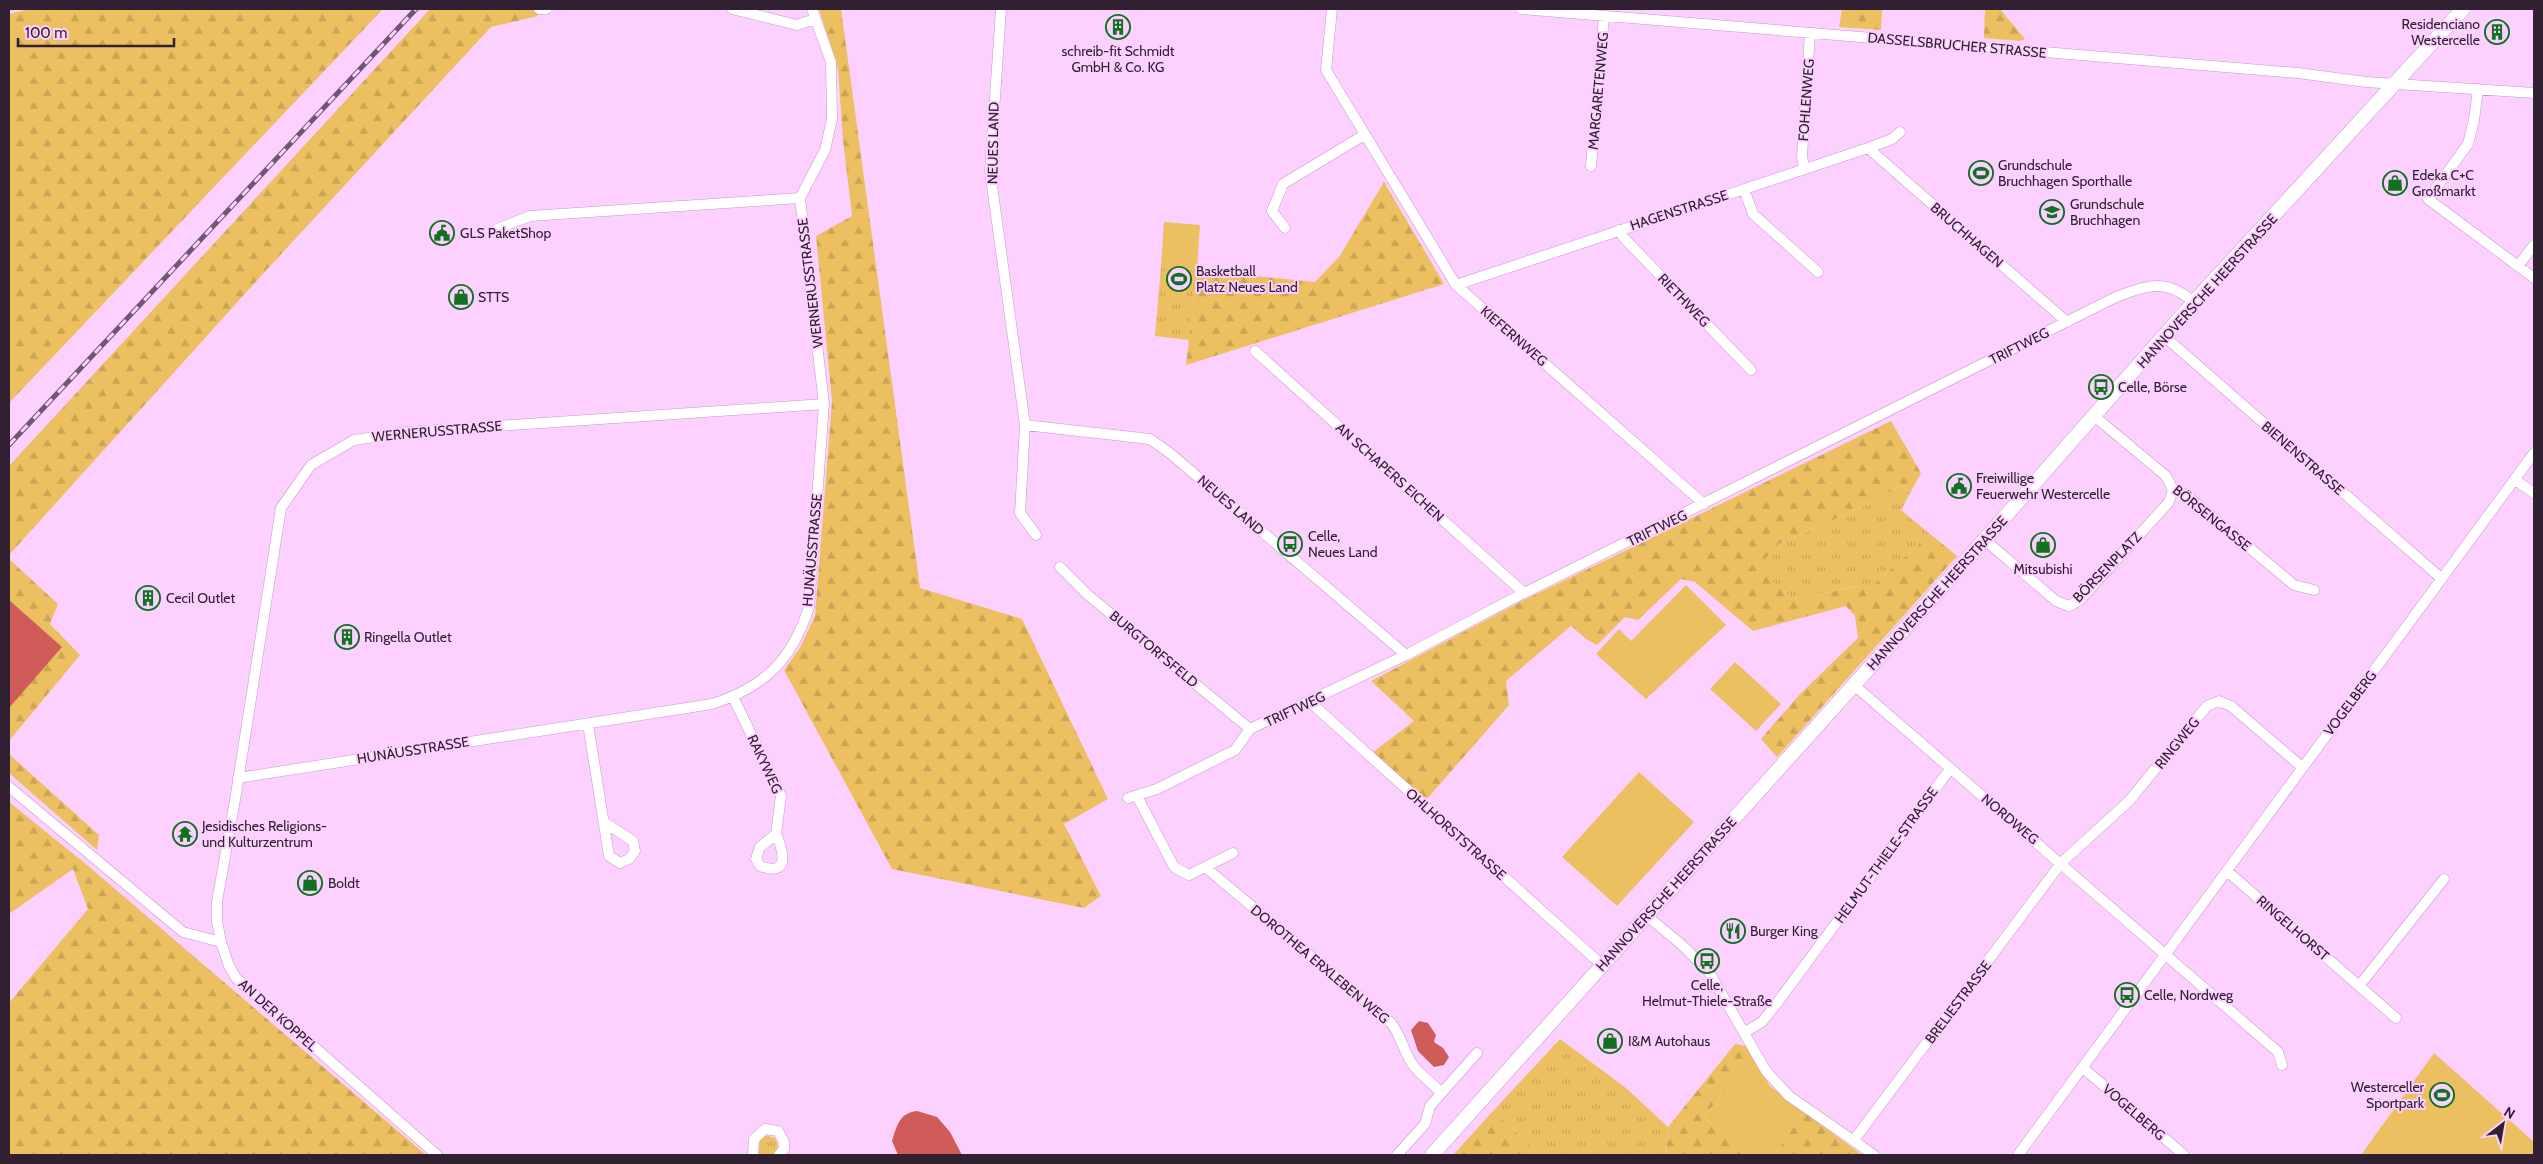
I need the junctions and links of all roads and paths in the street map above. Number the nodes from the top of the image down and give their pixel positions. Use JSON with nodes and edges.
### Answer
{"nodes":[{"id":1,"x":539,"y":9,"type":"edge"},
{"id":2,"x":547,"y":9,"type":"edge"},
{"id":3,"x":732,"y":9,"type":"edge"},
{"id":4,"x":1000,"y":9,"type":"edge"},
{"id":5,"x":1332,"y":9,"type":"edge"},
{"id":6,"x":1521,"y":9,"type":"edge"},
{"id":7,"x":2463,"y":9,"type":"edge"},
{"id":8,"x":1550,"y":10,"type":"edge"},
{"id":9,"x":814,"y":14,"type":"edge"},
{"id":10,"x":1604,"y":16,"type":"junction"},
{"id":11,"x":1810,"y":32,"type":"junction"},
{"id":12,"x":2393,"y":84,"type":"junction"},
{"id":13,"x":2478,"y":89,"type":"junction"},
{"id":14,"x":2534,"y":93,"type":"edge"},
{"id":15,"x":1900,"y":132,"type":"dead end"},
{"id":16,"x":1364,"y":135,"type":"junction"},
{"id":17,"x":1868,"y":148,"type":"junction"},
{"id":18,"x":1591,"y":166,"type":"dead end"},
{"id":19,"x":1804,"y":168,"type":"junction"},
{"id":20,"x":1744,"y":188,"type":"junction"},
{"id":21,"x":800,"y":198,"type":"junction"},
{"id":22,"x":1285,"y":228,"type":"dead end"},
{"id":23,"x":497,"y":229,"type":"dead end"},
{"id":24,"x":1619,"y":230,"type":"junction"},
{"id":25,"x":2534,"y":244,"type":"edge"},
{"id":26,"x":2518,"y":266,"type":"junction"},
{"id":27,"x":1818,"y":272,"type":"dead end"},
{"id":28,"x":2534,"y":278,"type":"edge"},
{"id":29,"x":1456,"y":285,"type":"junction"},
{"id":30,"x":2194,"y":302,"type":"junction"},
{"id":31,"x":2066,"y":322,"type":"junction"},
{"id":32,"x":2164,"y":336,"type":"junction"},
{"id":33,"x":1255,"y":351,"type":"dead end"},
{"id":34,"x":1751,"y":370,"type":"dead end"},
{"id":35,"x":824,"y":404,"type":"junction"},
{"id":36,"x":2094,"y":416,"type":"junction"},
{"id":37,"x":1025,"y":425,"type":"junction"},
{"id":38,"x":2534,"y":453,"type":"edge"},
{"id":39,"x":2515,"y":480,"type":"junction"},
{"id":40,"x":2173,"y":490,"type":"junction"},
{"id":41,"x":2534,"y":493,"type":"edge"},
{"id":42,"x":1704,"y":504,"type":"junction"},
{"id":43,"x":1036,"y":535,"type":"dead end"},
{"id":44,"x":1984,"y":540,"type":"junction"},
{"id":45,"x":1060,"y":566,"type":"dead end"},
{"id":46,"x":2442,"y":579,"type":"junction"},
{"id":47,"x":2314,"y":590,"type":"dead end"},
{"id":48,"x":1524,"y":594,"type":"junction"},
{"id":49,"x":1406,"y":655,"type":"junction"},
{"id":50,"x":1854,"y":685,"type":"junction"},
{"id":51,"x":733,"y":697,"type":"junction"},
{"id":52,"x":1310,"y":702,"type":"junction"},
{"id":53,"x":588,"y":724,"type":"junction"},
{"id":54,"x":1250,"y":730,"type":"junction"},
{"id":55,"x":2302,"y":767,"type":"junction"},
{"id":56,"x":1950,"y":769,"type":"junction"},
{"id":57,"x":238,"y":778,"type":"junction"},
{"id":58,"x":9,"y":786,"type":"edge"},
{"id":59,"x":604,"y":822,"type":"dead end"},
{"id":60,"x":776,"y":834,"type":"dead end"},
{"id":61,"x":1233,"y":853,"type":"dead end"},
{"id":62,"x":2061,"y":863,"type":"junction"},
{"id":63,"x":1205,"y":867,"type":"junction"},
{"id":64,"x":2227,"y":871,"type":"junction"},
{"id":65,"x":2444,"y":879,"type":"dead end"},
{"id":66,"x":1647,"y":916,"type":"junction"},
{"id":67,"x":221,"y":942,"type":"junction"},
{"id":68,"x":2166,"y":953,"type":"junction"},
{"id":69,"x":1602,"y":964,"type":"junction"},
{"id":70,"x":2359,"y":986,"type":"junction"},
{"id":71,"x":2396,"y":1018,"type":"dead end"},
{"id":72,"x":1745,"y":1032,"type":"junction"},
{"id":73,"x":1477,"y":1053,"type":"dead end"},
{"id":74,"x":2282,"y":1065,"type":"dead end"},
{"id":75,"x":2083,"y":1068,"type":"junction"},
{"id":76,"x":1441,"y":1093,"type":"junction"},
{"id":77,"x":1854,"y":1140,"type":"junction"},
{"id":78,"x":437,"y":1155,"type":"edge"},
{"id":79,"x":753,"y":1155,"type":"edge"},
{"id":80,"x":779,"y":1155,"type":"edge"},
{"id":81,"x":1397,"y":1155,"type":"edge"},
{"id":82,"x":1432,"y":1155,"type":"edge"},
{"id":83,"x":1874,"y":1155,"type":"edge"},
{"id":84,"x":2018,"y":1155,"type":"edge"},
{"id":85,"x":2184,"y":1155,"type":"edge"}],
"edges":[{"from":1,"to":2,"type":"street"},
{"from":3,"to":9,"type":"street","name":"WERNERUSSTRASSE"},
{"from":4,"to":37,"type":"street","name":"NEUES LAND"},
{"from":5,"to":16,"type":"street","name":"KIEFERNWEG"},
{"from":6,"to":8,"type":"street","name":"DASSELSBRUCHER STRASSE"},
{"from":7,"to":12,"type":"main road","name":"HANNOVERSCHE HEERSTRASSE"},
{"from":8,"to":10,"type":"street","name":"DASSELSBRUCHER STRASSE"},
{"from":9,"to":21,"type":"street","name":"WERNERUSSTRASSE"},
{"from":10,"to":11,"type":"street","name":"DASSELSBRUCHER STRASSE"},
{"from":10,"to":18,"type":"street","name":"MARGARETENWEG"},
{"from":11,"to":12,"type":"street","name":"DASSELSBRUCHER STRASSE"},
{"from":11,"to":19,"type":"street","name":"FOHLENWEG"},
{"from":12,"to":13,"type":"street","name":"DASSELSBRUCHER STRASSE"},
{"from":12,"to":30,"type":"main road","name":"HANNOVERSCHE HEERSTRASSE"},
{"from":13,"to":14,"type":"street","name":"DASSELSBRUCHER STRASSE"},
{"from":13,"to":26,"type":"street"},
{"from":15,"to":17,"type":"street","name":"HAGENSTRASSE"},
{"from":16,"to":22,"type":"street"},
{"from":16,"to":29,"type":"street","name":"KIEFERNWEG"},
{"from":17,"to":19,"type":"street","name":"HAGENSTRASSE"},
{"from":17,"to":31,"type":"street","name":"BRUCHHAGEN"},
{"from":19,"to":20,"type":"street","name":"HAGENSTRASSE"},
{"from":20,"to":24,"type":"street","name":"HAGENSTRASSE"},
{"from":20,"to":27,"type":"street"},
{"from":21,"to":23,"type":"street","name":"WERNERUSSTRASSE"},
{"from":21,"to":35,"type":"street","name":"WERNERUSSTRASSE"},
{"from":24,"to":29,"type":"street","name":"HAGENSTRASSE"},
{"from":24,"to":34,"type":"street","name":"RIETHWEG"},
{"from":25,"to":26,"type":"street"},
{"from":26,"to":28,"type":"street"},
{"from":29,"to":42,"type":"street","name":"KIEFERNWEG"},
{"from":30,"to":31,"type":"street","name":"TRIFTWEG"},
{"from":30,"to":32,"type":"main road","name":"HANNOVERSCHE HEERSTRASSE"},
{"from":31,"to":42,"type":"street","name":"TRIFTWEG"},
{"from":32,"to":36,"type":"main road","name":"HANNOVERSCHE HEERSTRASSE"},
{"from":32,"to":46,"type":"street","name":"BIENENSTRASSE"},
{"from":33,"to":48,"type":"street","name":"AN SCHAPERS EICHEN"},
{"from":35,"to":51,"type":"street","name":"HUNÄUSSTRASSE"},
{"from":35,"to":57,"type":"street","name":"WERNERUSSTRASSE"},
{"from":36,"to":40,"type":"street","name":"BÖRSENGASSE"},
{"from":36,"to":44,"type":"main road","name":"HANNOVERSCHE HEERSTRASSE"},
{"from":37,"to":43,"type":"street","name":"NEUES LAND"},
{"from":37,"to":49,"type":"street","name":"NEUES LAND"},
{"from":38,"to":39,"type":"street","name":"VOGELBERG"},
{"from":39,"to":41,"type":"street"},
{"from":39,"to":46,"type":"street","name":"VOGELBERG"},
{"from":40,"to":44,"type":"street","name":"BÖRSENPLATZ"},
{"from":40,"to":47,"type":"street","name":"BÖRSENGASSE"},
{"from":42,"to":48,"type":"street","name":"TRIFTWEG"},
{"from":44,"to":50,"type":"main road","name":"HANNOVERSCHE HEERSTRASSE"},
{"from":45,"to":54,"type":"street","name":"BURGTORFSFELD"},
{"from":46,"to":55,"type":"street","name":"VOGELBERG"},
{"from":48,"to":49,"type":"street","name":"TRIFTWEG"},
{"from":49,"to":52,"type":"street","name":"TRIFTWEG"},
{"from":50,"to":56,"type":"street","name":"NORDWEG"},
{"from":50,"to":66,"type":"main road","name":"HANNOVERSCHE HEERSTRASSE"},
{"from":51,"to":53,"type":"street","name":"HUNÄUSSTRASSE"},
{"from":51,"to":60,"type":"street","name":"RAKYWEG"},
{"from":52,"to":54,"type":"street","name":"TRIFTWEG"},
{"from":52,"to":69,"type":"street","name":"OHLHORSTSTRASSE"},
{"from":53,"to":57,"type":"street","name":"HUNÄUSSTRASSE"},
{"from":53,"to":59,"type":"street"},
{"from":54,"to":63,"type":"street","name":"TRIFTWEG"},
{"from":55,"to":62,"type":"street","name":"RINGWEG"},
{"from":55,"to":64,"type":"street","name":"VOGELBERG"},
{"from":56,"to":62,"type":"street","name":"NORDWEG"},
{"from":56,"to":72,"type":"street","name":"HELMUT-THIELE-STRASSE"},
{"from":57,"to":67,"type":"street","name":"WERNERUSSTRASSE"},
{"from":58,"to":67,"type":"street"},
{"from":61,"to":63,"type":"street"},
{"from":62,"to":68,"type":"street","name":"NORDWEG"},
{"from":62,"to":77,"type":"street","name":"BRELIESTRASSE"},
{"from":63,"to":76,"type":"street","name":"DOROTHEA ERXLEBEN WEG"},
{"from":64,"to":68,"type":"street","name":"VOGELBERG"},
{"from":64,"to":70,"type":"street","name":"RINGELHORST"},
{"from":65,"to":70,"type":"street"},
{"from":66,"to":69,"type":"main road","name":"HANNOVERSCHE HEERSTRASSE"},
{"from":66,"to":72,"type":"street"},
{"from":67,"to":78,"type":"street","name":"AN DER KOPPEL"},
{"from":68,"to":74,"type":"street"},
{"from":68,"to":75,"type":"street","name":"VOGELBERG"},
{"from":69,"to":82,"type":"main road","name":"HANNOVERSCHE HEERSTRASSE"},
{"from":70,"to":71,"type":"street","name":"RINGELHORST"},
{"from":72,"to":77,"type":"street"},
{"from":73,"to":76,"type":"street"},
{"from":75,"to":84,"type":"street","name":"VOGELBERG"},
{"from":75,"to":85,"type":"street","name":"VOGELBERG"},
{"from":76,"to":81,"type":"street"},
{"from":77,"to":83,"type":"street"},
{"from":79,"to":80,"type":"street"}]}
